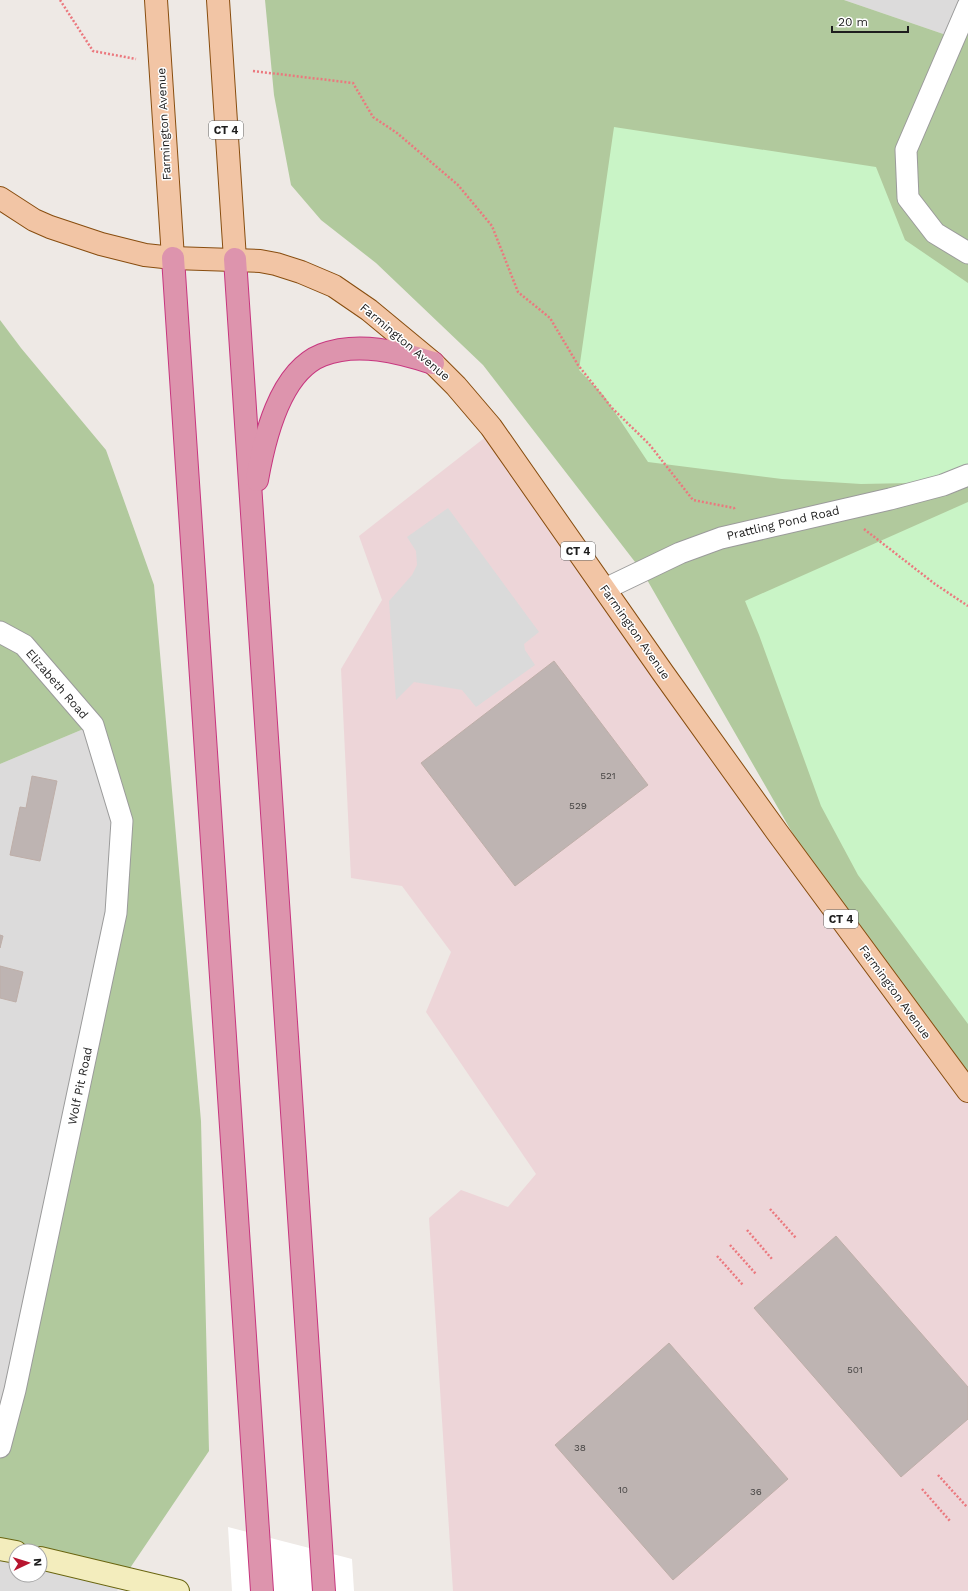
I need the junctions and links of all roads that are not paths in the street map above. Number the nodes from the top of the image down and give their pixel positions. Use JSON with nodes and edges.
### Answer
{"nodes":[{"id":1,"x":156,"y":0,"type":"edge"},
{"id":2,"x":218,"y":0,"type":"edge"},
{"id":3,"x":968,"y":6,"type":"edge"},
{"id":4,"x":0,"y":198,"type":"edge"},
{"id":5,"x":968,"y":253,"type":"edge"},
{"id":6,"x":172,"y":258,"type":"junction"},
{"id":7,"x":235,"y":259,"type":"junction"},
{"id":8,"x":433,"y":363,"type":"junction"},
{"id":9,"x":968,"y":475,"type":"edge"},
{"id":10,"x":252,"y":515,"type":"junction"},
{"id":11,"x":605,"y":590,"type":"junction"},
{"id":12,"x":0,"y":632,"type":"edge"},
{"id":13,"x":93,"y":725,"type":"joint"},
{"id":14,"x":968,"y":1091,"type":"edge"},
{"id":15,"x":0,"y":1447,"type":"edge"},
{"id":16,"x":48,"y":1560,"type":"edge"},
{"id":17,"x":178,"y":1591,"type":"edge"},
{"id":18,"x":262,"y":1591,"type":"edge"},
{"id":19,"x":324,"y":1591,"type":"edge"}],
"edges":[{"from":1,"to":6,"type":"main road","name":"Farmington Avenue"},
{"from":2,"to":7,"type":"main road","number":"CT 4"},
{"from":3,"to":5,"type":"street"},
{"from":4,"to":6,"type":"main road","number":"CT 4"},
{"from":6,"to":7,"type":"main road","name":"Farmington Avenue","number":"CT 4"},
{"from":6,"to":18,"type":"highway"},
{"from":7,"to":8,"type":"main road","name":"Farmington Avenue","number":"CT 4"},
{"from":7,"to":10,"type":"highway"},
{"from":8,"to":10,"type":"highway"},
{"from":8,"to":11,"type":"main road","name":"Farmington Avenue","number":"CT 4"},
{"from":9,"to":11,"type":"street","name":"Prattling Pond Road"},
{"from":10,"to":19,"type":"highway"},
{"from":11,"to":14,"type":"main road","name":"Farmington Avenue","number":"CT 4"},
{"from":12,"to":13,"type":"street","name":"Elizabeth Road"},
{"from":13,"to":15,"type":"street","name":"Wolf Pit Road"},
{"from":16,"to":17,"type":"main road"}]}
